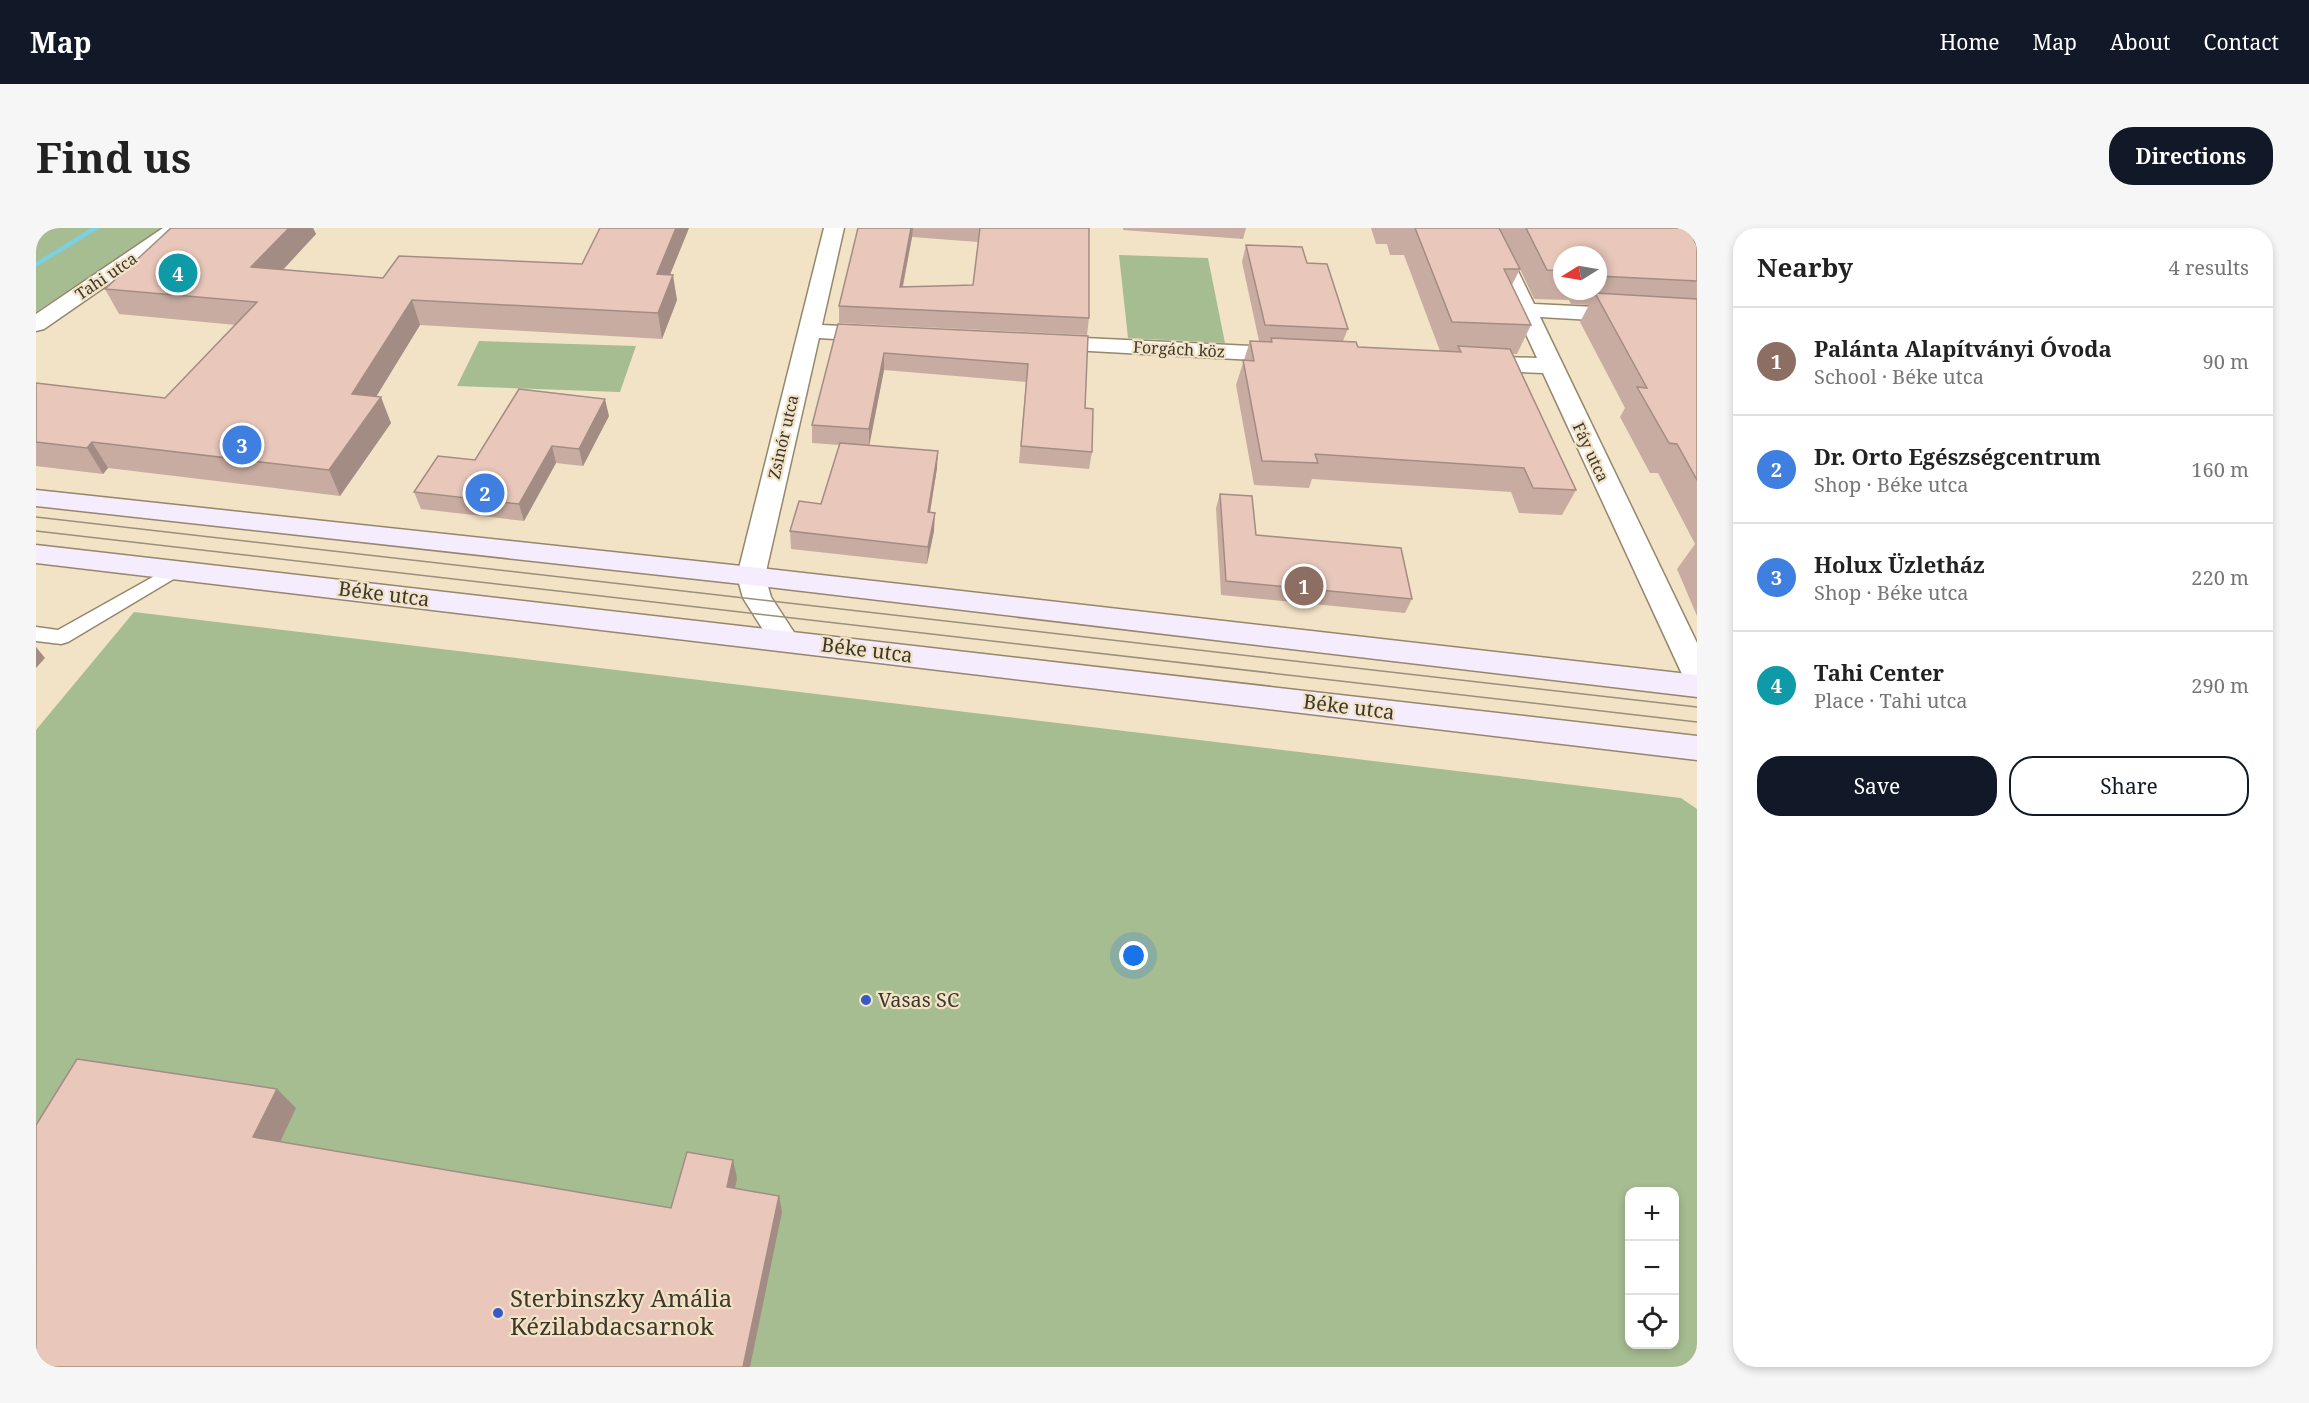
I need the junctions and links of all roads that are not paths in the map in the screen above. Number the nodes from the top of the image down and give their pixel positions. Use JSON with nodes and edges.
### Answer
{"nodes":[{"id":1,"x":177,"y":228,"type":"edge"},
{"id":2,"x":834,"y":228,"type":"edge"},
{"id":3,"x":1488,"y":228,"type":"edge"},
{"id":4,"x":1526,"y":310,"type":"junction"},
{"id":5,"x":1697,"y":319,"type":"edge"},
{"id":6,"x":36,"y":324,"type":"edge"},
{"id":7,"x":808,"y":331,"type":"junction"},
{"id":8,"x":900,"y":336,"type":"edge"},
{"id":9,"x":1027,"y":342,"type":"edge"},
{"id":10,"x":1312,"y":356,"type":"edge"},
{"id":11,"x":1456,"y":362,"type":"edge"},
{"id":12,"x":1551,"y":366,"type":"junction"},
{"id":13,"x":36,"y":498,"type":"edge"},
{"id":14,"x":36,"y":554,"type":"edge"},
{"id":15,"x":176,"y":570,"type":"junction"},
{"id":16,"x":751,"y":576,"type":"junction"},
{"id":17,"x":36,"y":634,"type":"edge"},
{"id":18,"x":784,"y":640,"type":"junction"},
{"id":19,"x":1697,"y":674,"type":"edge"},
{"id":20,"x":1697,"y":686,"type":"edge"},
{"id":21,"x":1697,"y":748,"type":"edge"}],
"edges":[{"from":1,"to":6,"type":"street","name":"Tahi utca"},
{"from":2,"to":7,"type":"street","name":"Zsinór utca"},
{"from":3,"to":4,"type":"street","name":"Fáy utca"},
{"from":4,"to":5,"type":"street"},
{"from":4,"to":12,"type":"street","name":"Fáy utca"},
{"from":7,"to":8,"type":"street"},
{"from":7,"to":16,"type":"street","name":"Zsinór utca"},
{"from":9,"to":10,"type":"street","name":"Forgách köz"},
{"from":11,"to":12,"type":"street"},
{"from":12,"to":19,"type":"street","name":"Fáy utca"},
{"from":13,"to":16,"type":"main road"},
{"from":14,"to":15,"type":"main road","name":"Béke utca"},
{"from":15,"to":17,"type":"lane"},
{"from":15,"to":18,"type":"main road","name":"Béke utca"},
{"from":16,"to":18,"type":"street"},
{"from":16,"to":20,"type":"main road"},
{"from":18,"to":21,"type":"main road","name":"Béke utca"}]}
